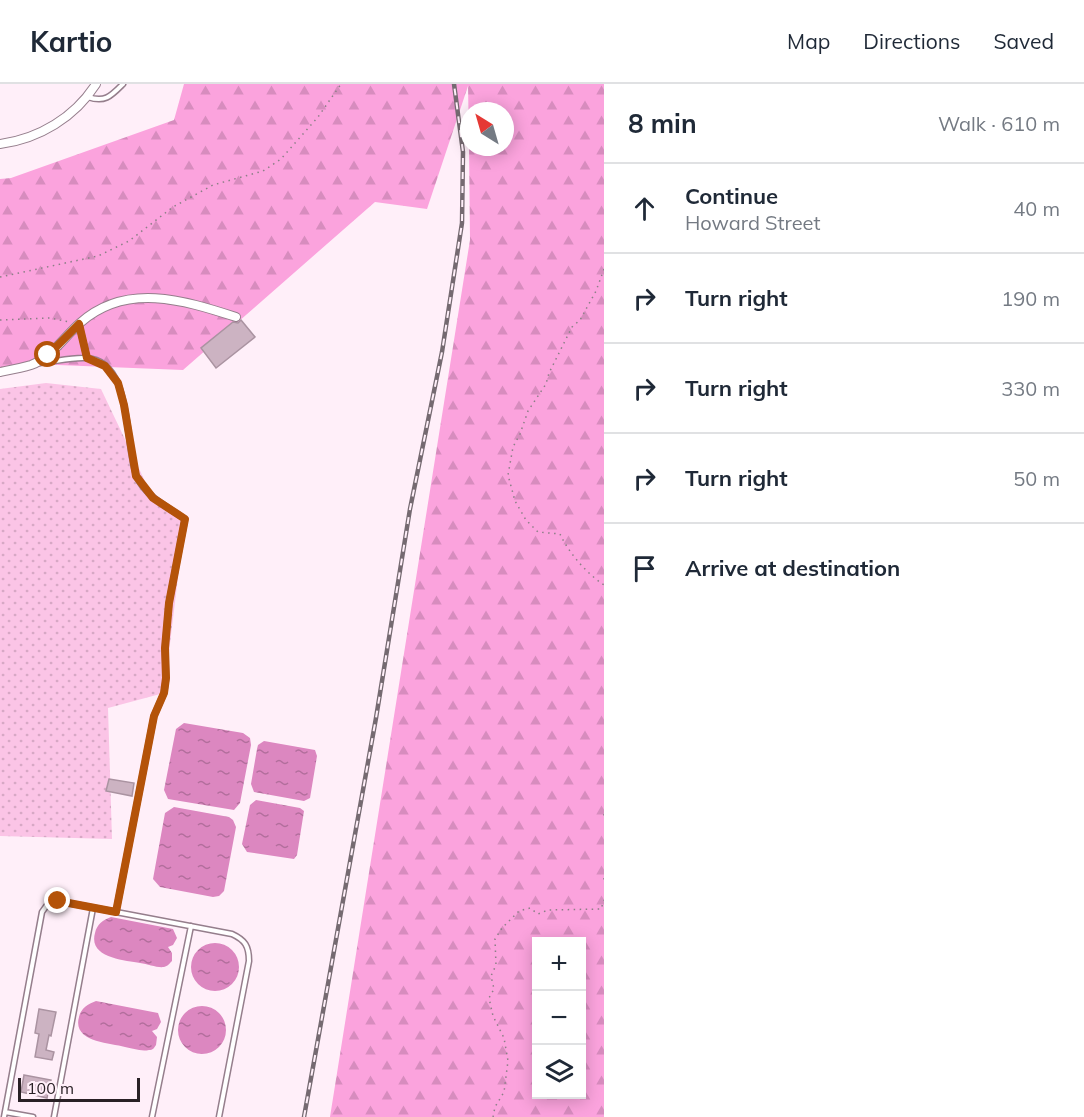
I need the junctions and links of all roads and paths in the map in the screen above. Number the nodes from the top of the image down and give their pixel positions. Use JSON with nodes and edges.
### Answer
{"nodes":[{"id":1,"x":96,"y":84,"type":"edge"},
{"id":2,"x":123,"y":84,"type":"edge"},
{"id":3,"x":341,"y":84,"type":"edge"},
{"id":4,"x":88,"y":97,"type":"junction"},
{"id":5,"x":0,"y":144,"type":"edge"},
{"id":6,"x":604,"y":269,"type":"edge"},
{"id":7,"x":0,"y":277,"type":"edge"},
{"id":8,"x":236,"y":317,"type":"dead end"},
{"id":9,"x":0,"y":320,"type":"edge"},
{"id":10,"x":79,"y":324,"type":"junction"},
{"id":11,"x":87,"y":358,"type":"junction"},
{"id":12,"x":33,"y":364,"type":"junction"},
{"id":13,"x":0,"y":372,"type":"edge"},
{"id":14,"x":604,"y":585,"type":"edge"},
{"id":15,"x":604,"y":878,"type":"edge"},
{"id":16,"x":604,"y":882,"type":"edge"},
{"id":17,"x":604,"y":900,"type":"edge"},
{"id":18,"x":93,"y":908,"type":"junction"},
{"id":19,"x":116,"y":912,"type":"junction"},
{"id":20,"x":190,"y":926,"type":"junction"},
{"id":21,"x":5,"y":1114,"type":"edge"},
{"id":22,"x":33,"y":1117,"type":"edge"},
{"id":23,"x":54,"y":1117,"type":"edge"},
{"id":24,"x":152,"y":1117,"type":"edge"},
{"id":25,"x":219,"y":1117,"type":"edge"},
{"id":26,"x":493,"y":1117,"type":"edge"}],
"edges":[{"from":1,"to":4,"type":"street"},
{"from":2,"to":4,"type":"lane"},
{"from":3,"to":7,"type":"path"},
{"from":4,"to":5,"type":"street"},
{"from":6,"to":14,"type":"path"},
{"from":8,"to":10,"type":"street"},
{"from":9,"to":10,"type":"path"},
{"from":10,"to":11,"type":"lane"},
{"from":10,"to":12,"type":"street"},
{"from":11,"to":12,"type":"lane"},
{"from":11,"to":19,"type":"lane"},
{"from":12,"to":13,"type":"street"},
{"from":15,"to":16,"type":"path"},
{"from":17,"to":26,"type":"path"},
{"from":18,"to":19,"type":"lane"},
{"from":18,"to":21,"type":"lane"},
{"from":18,"to":23,"type":"lane"},
{"from":19,"to":20,"type":"lane"},
{"from":20,"to":24,"type":"lane"},
{"from":20,"to":25,"type":"lane"},
{"from":21,"to":22,"type":"lane"}]}
